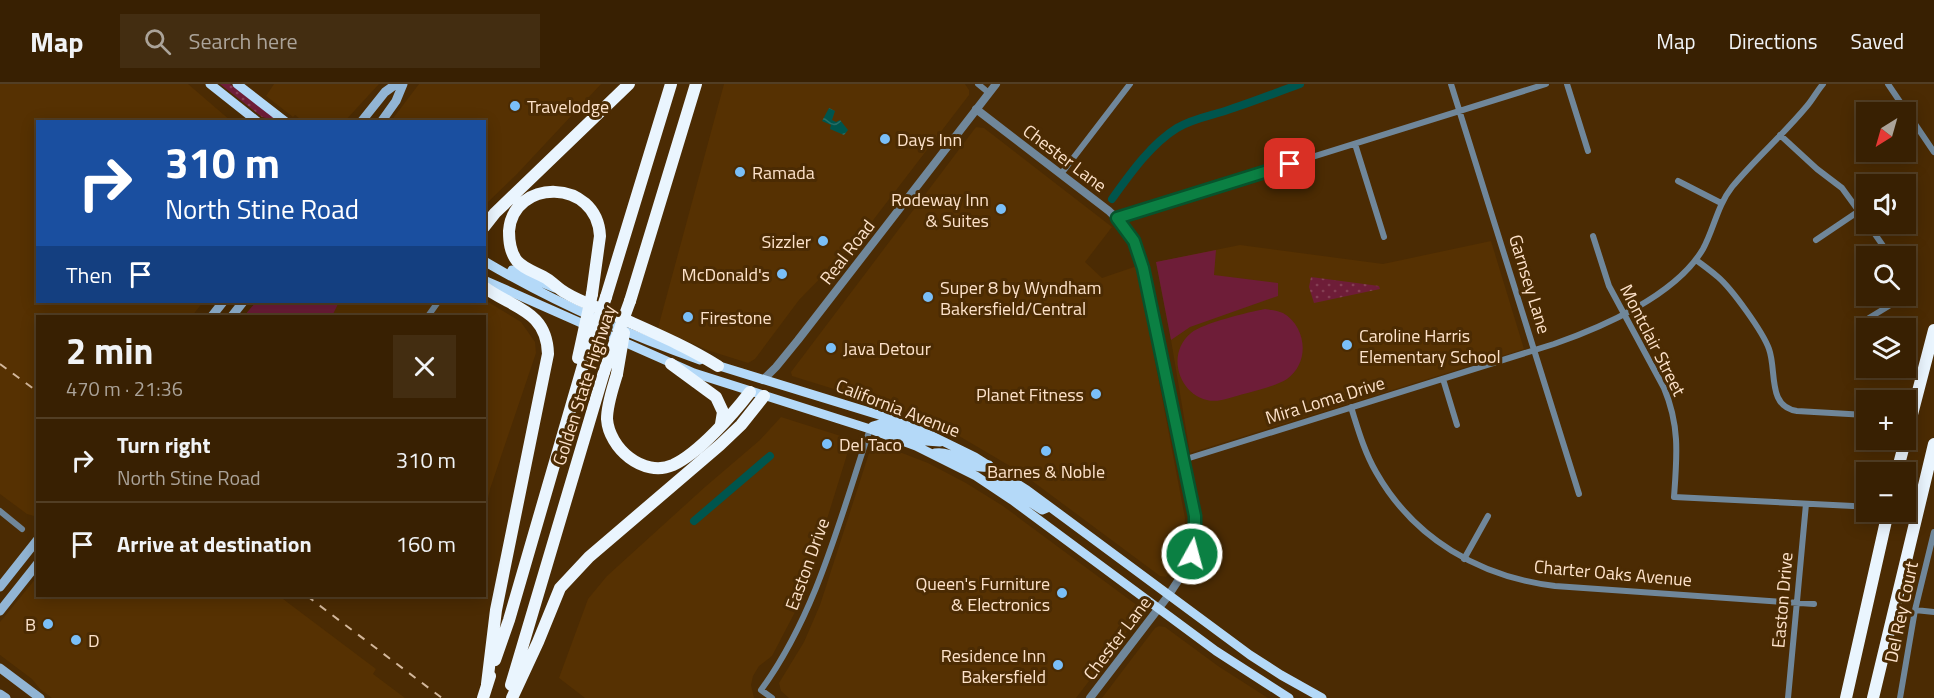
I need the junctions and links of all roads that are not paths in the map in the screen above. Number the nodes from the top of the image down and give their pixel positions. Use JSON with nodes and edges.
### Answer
{"nodes":[{"id":1,"x":210,"y":84,"type":"edge"},
{"id":2,"x":237,"y":84,"type":"edge"},
{"id":3,"x":396,"y":84,"type":"edge"},
{"id":4,"x":403,"y":84,"type":"edge"},
{"id":5,"x":630,"y":84,"type":"edge"},
{"id":6,"x":671,"y":84,"type":"edge"},
{"id":7,"x":696,"y":84,"type":"edge"},
{"id":8,"x":978,"y":84,"type":"edge"},
{"id":9,"x":996,"y":84,"type":"edge"},
{"id":10,"x":1130,"y":84,"type":"edge"},
{"id":11,"x":1451,"y":84,"type":"edge"},
{"id":12,"x":1546,"y":84,"type":"edge"},
{"id":13,"x":1567,"y":84,"type":"edge"},
{"id":14,"x":1823,"y":84,"type":"edge"},
{"id":15,"x":1888,"y":84,"type":"edge"},
{"id":16,"x":989,"y":93,"type":"junction"},
{"id":17,"x":976,"y":109,"type":"junction"},
{"id":18,"x":1460,"y":111,"type":"junction"},
{"id":19,"x":255,"y":120,"type":"edge"},
{"id":20,"x":283,"y":120,"type":"edge"},
{"id":21,"x":363,"y":120,"type":"edge"},
{"id":22,"x":382,"y":120,"type":"edge"},
{"id":23,"x":1780,"y":135,"type":"junction"},
{"id":24,"x":1355,"y":144,"type":"junction"},
{"id":25,"x":1588,"y":152,"type":"dead end"},
{"id":26,"x":1934,"y":152,"type":"edge"},
{"id":27,"x":1061,"y":174,"type":"junction"},
{"id":28,"x":1678,"y":181,"type":"dead end"},
{"id":29,"x":1721,"y":203,"type":"junction"},
{"id":30,"x":1856,"y":207,"type":"edge"},
{"id":31,"x":1856,"y":213,"type":"edge"},
{"id":32,"x":1117,"y":218,"type":"junction"},
{"id":33,"x":486,"y":224,"type":"edge"},
{"id":34,"x":1593,"y":236,"type":"dead end"},
{"id":35,"x":1384,"y":237,"type":"dead end"},
{"id":36,"x":1816,"y":240,"type":"dead end"},
{"id":37,"x":1696,"y":260,"type":"junction"},
{"id":38,"x":488,"y":263,"type":"edge"},
{"id":39,"x":486,"y":281,"type":"edge"},
{"id":40,"x":486,"y":288,"type":"edge"},
{"id":41,"x":565,"y":293,"type":"junction"},
{"id":42,"x":222,"y":303,"type":"edge"},
{"id":43,"x":242,"y":303,"type":"edge"},
{"id":44,"x":1889,"y":306,"type":"edge"},
{"id":45,"x":1624,"y":314,"type":"junction"},
{"id":46,"x":213,"y":315,"type":"edge"},
{"id":47,"x":233,"y":315,"type":"edge"},
{"id":48,"x":1869,"y":318,"type":"dead end"},
{"id":49,"x":1934,"y":330,"type":"edge"},
{"id":50,"x":1535,"y":350,"type":"junction"},
{"id":51,"x":581,"y":360,"type":"junction"},
{"id":52,"x":671,"y":364,"type":"junction"},
{"id":53,"x":718,"y":366,"type":"junction"},
{"id":54,"x":611,"y":373,"type":"junction"},
{"id":55,"x":1443,"y":379,"type":"junction"},
{"id":56,"x":763,"y":380,"type":"junction"},
{"id":57,"x":750,"y":392,"type":"junction"},
{"id":58,"x":764,"y":396,"type":"junction"},
{"id":59,"x":1351,"y":407,"type":"junction"},
{"id":60,"x":1856,"y":414,"type":"edge"},
{"id":61,"x":721,"y":424,"type":"junction"},
{"id":62,"x":1457,"y":425,"type":"dead end"},
{"id":63,"x":870,"y":429,"type":"junction"},
{"id":64,"x":945,"y":442,"type":"junction"},
{"id":65,"x":1934,"y":444,"type":"edge"},
{"id":66,"x":933,"y":453,"type":"junction"},
{"id":67,"x":1183,"y":460,"type":"junction"},
{"id":68,"x":1900,"y":462,"type":"edge"},
{"id":69,"x":988,"y":465,"type":"junction"},
{"id":70,"x":989,"y":484,"type":"junction"},
{"id":71,"x":1579,"y":494,"type":"dead end"},
{"id":72,"x":1806,"y":504,"type":"junction"},
{"id":73,"x":1853,"y":506,"type":"dead end"},
{"id":74,"x":1049,"y":507,"type":"junction"},
{"id":75,"x":0,"y":511,"type":"edge"},
{"id":76,"x":1488,"y":516,"type":"dead end"},
{"id":77,"x":1886,"y":522,"type":"edge"},
{"id":78,"x":22,"y":529,"type":"dead end"},
{"id":79,"x":1934,"y":532,"type":"edge"},
{"id":80,"x":36,"y":541,"type":"edge"},
{"id":81,"x":1464,"y":559,"type":"junction"},
{"id":82,"x":36,"y":566,"type":"edge"},
{"id":83,"x":0,"y":586,"type":"edge"},
{"id":84,"x":1168,"y":596,"type":"junction"},
{"id":85,"x":1797,"y":602,"type":"junction"},
{"id":86,"x":1814,"y":604,"type":"dead end"},
{"id":87,"x":1158,"y":608,"type":"junction"},
{"id":88,"x":1915,"y":610,"type":"junction"},
{"id":89,"x":0,"y":611,"type":"edge"},
{"id":90,"x":1934,"y":612,"type":"edge"},
{"id":91,"x":0,"y":668,"type":"edge"},
{"id":92,"x":487,"y":684,"type":"junction"},
{"id":93,"x":0,"y":694,"type":"edge"},
{"id":94,"x":6,"y":698,"type":"edge"},
{"id":95,"x":40,"y":698,"type":"edge"},
{"id":96,"x":483,"y":698,"type":"edge"},
{"id":97,"x":507,"y":698,"type":"edge"},
{"id":98,"x":512,"y":698,"type":"edge"},
{"id":99,"x":772,"y":698,"type":"edge"},
{"id":100,"x":1090,"y":698,"type":"edge"},
{"id":101,"x":1289,"y":698,"type":"edge"},
{"id":102,"x":1322,"y":698,"type":"edge"},
{"id":103,"x":1788,"y":698,"type":"edge"},
{"id":104,"x":1846,"y":698,"type":"edge"},
{"id":105,"x":1873,"y":698,"type":"edge"},
{"id":106,"x":1900,"y":698,"type":"edge"}],
"edges":[{"from":1,"to":19,"type":"main road"},
{"from":2,"to":20,"type":"main road"},
{"from":3,"to":21,"type":"main road"},
{"from":4,"to":22,"type":"main road"},
{"from":5,"to":33,"type":"highway"},
{"from":6,"to":51,"type":"highway","name":"Golden State Highway","bridge":true},
{"from":7,"to":54,"type":"highway","name":"Golden State Highway","bridge":true},
{"from":8,"to":16,"type":"street"},
{"from":9,"to":16,"type":"street","name":"Real Road"},
{"from":10,"to":27,"type":"street"},
{"from":11,"to":18,"type":"street","name":"Garnsey Lane"},
{"from":12,"to":18,"type":"street"},
{"from":13,"to":25,"type":"street"},
{"from":14,"to":23,"type":"street","name":"Mira Loma Drive"},
{"from":15,"to":26,"type":"street"},
{"from":16,"to":17,"type":"street","name":"Real Road"},
{"from":17,"to":27,"type":"street","name":"Chester Lane"},
{"from":17,"to":56,"type":"street","name":"Real Road"},
{"from":18,"to":24,"type":"street"},
{"from":18,"to":50,"type":"street","name":"Garnsey Lane"},
{"from":23,"to":29,"type":"street","name":"Mira Loma Drive"},
{"from":23,"to":30,"type":"street"},
{"from":24,"to":32,"type":"street"},
{"from":24,"to":35,"type":"street"},
{"from":27,"to":32,"type":"street","name":"Chester Lane"},
{"from":28,"to":29,"type":"street"},
{"from":29,"to":37,"type":"street","name":"Mira Loma Drive"},
{"from":31,"to":36,"type":"street"},
{"from":32,"to":67,"type":"street","name":"Chester Lane"},
{"from":34,"to":45,"type":"street","name":"Montclair Street"},
{"from":37,"to":45,"type":"street","name":"Mira Loma Drive"},
{"from":37,"to":60,"type":"street"},
{"from":38,"to":41,"type":"main road"},
{"from":38,"to":53,"type":"main road","name":"California Avenue"},
{"from":39,"to":52,"type":"main road","name":"California Avenue"},
{"from":40,"to":92,"type":"highway"},
{"from":41,"to":51,"type":"highway","bridge":true},
{"from":41,"to":53,"type":"highway"},
{"from":42,"to":46,"type":"main road"},
{"from":43,"to":47,"type":"main road"},
{"from":44,"to":48,"type":"street"},
{"from":45,"to":50,"type":"street","name":"Mira Loma Drive"},
{"from":45,"to":72,"type":"street","name":"Montclair Street"},
{"from":49,"to":68,"type":"highway"},
{"from":50,"to":55,"type":"street","name":"Mira Loma Drive"},
{"from":50,"to":71,"type":"street","name":"Garnsey Lane"},
{"from":51,"to":92,"type":"highway","name":"Golden State Highway"},
{"from":52,"to":57,"type":"main road","name":"California Avenue"},
{"from":52,"to":61,"type":"highway"},
{"from":53,"to":56,"type":"main road","name":"California Avenue"},
{"from":54,"to":61,"type":"highway"},
{"from":54,"to":97,"type":"highway","name":"Golden State Highway"},
{"from":55,"to":59,"type":"street","name":"Mira Loma Drive"},
{"from":55,"to":62,"type":"street"},
{"from":56,"to":57,"type":"main road"},
{"from":56,"to":58,"type":"main road"},
{"from":56,"to":64,"type":"main road","name":"California Avenue"},
{"from":57,"to":58,"type":"main road","name":"California Avenue"},
{"from":57,"to":61,"type":"highway"},
{"from":58,"to":63,"type":"main road","name":"California Avenue"},
{"from":58,"to":98,"type":"highway"},
{"from":59,"to":67,"type":"street","name":"Mira Loma Drive"},
{"from":59,"to":81,"type":"street","name":"Charter Oaks Avenue"},
{"from":63,"to":64,"type":"main road"},
{"from":63,"to":66,"type":"main road","name":"California Avenue"},
{"from":63,"to":99,"type":"street","name":"Easton Drive"},
{"from":64,"to":69,"type":"main road","name":"California Avenue"},
{"from":65,"to":105,"type":"highway"},
{"from":66,"to":69,"type":"main road"},
{"from":66,"to":70,"type":"main road","name":"California Avenue"},
{"from":67,"to":84,"type":"street","name":"Chester Lane"},
{"from":69,"to":74,"type":"main road","name":"California Avenue"},
{"from":70,"to":74,"type":"main road"},
{"from":70,"to":87,"type":"main road","name":"California Avenue"},
{"from":72,"to":73,"type":"street","name":"Montclair Street"},
{"from":72,"to":85,"type":"street","name":"Easton Drive"},
{"from":74,"to":84,"type":"main road","name":"California Avenue"},
{"from":75,"to":78,"type":"street"},
{"from":76,"to":81,"type":"street"},
{"from":77,"to":104,"type":"highway"},
{"from":79,"to":88,"type":"street","name":"Del Rey Court"},
{"from":80,"to":83,"type":"main road"},
{"from":81,"to":85,"type":"street","name":"Charter Oaks Avenue"},
{"from":82,"to":89,"type":"main road"},
{"from":84,"to":87,"type":"street","name":"Chester Lane"},
{"from":84,"to":102,"type":"main road","name":"California Avenue"},
{"from":85,"to":86,"type":"street","name":"Charter Oaks Avenue"},
{"from":85,"to":103,"type":"street","name":"Easton Drive"},
{"from":87,"to":100,"type":"street","name":"Chester Lane"},
{"from":87,"to":101,"type":"main road","name":"California Avenue"},
{"from":88,"to":90,"type":"street"},
{"from":88,"to":106,"type":"street","name":"Del Rey Court"},
{"from":91,"to":95,"type":"main road"},
{"from":92,"to":96,"type":"highway","name":"Golden State Highway"},
{"from":93,"to":94,"type":"main road"}]}
